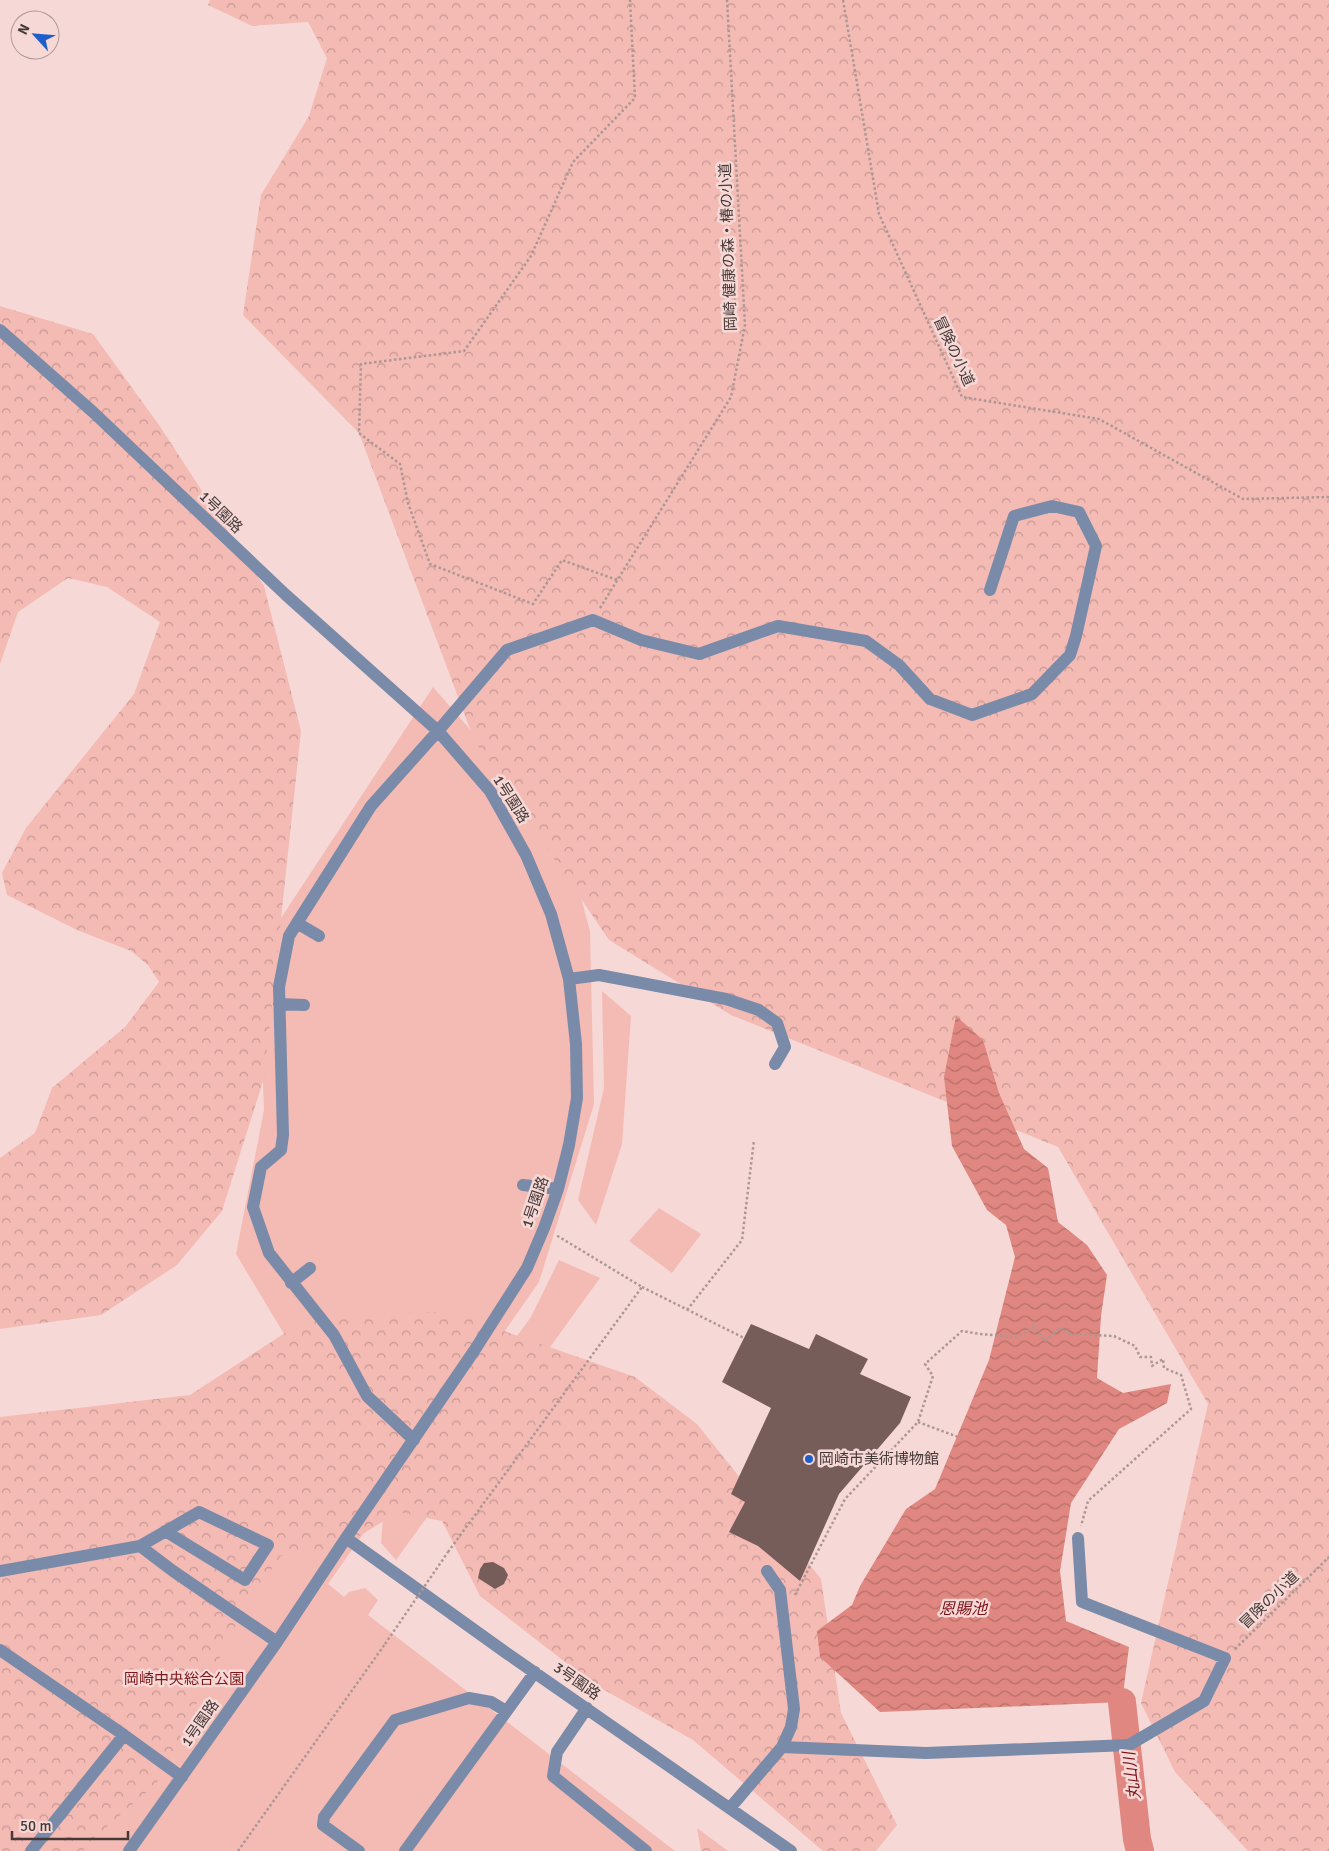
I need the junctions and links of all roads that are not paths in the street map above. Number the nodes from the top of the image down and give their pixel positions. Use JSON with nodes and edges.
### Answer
{"nodes":[{"id":1,"x":0,"y":330,"type":"edge"},
{"id":2,"x":990,"y":590,"type":"dead end"},
{"id":3,"x":438,"y":731,"type":"junction"},
{"id":4,"x":297,"y":923,"type":"junction"},
{"id":5,"x":320,"y":936,"type":"dead end"},
{"id":6,"x":569,"y":978,"type":"junction"},
{"id":7,"x":279,"y":1004,"type":"junction"},
{"id":8,"x":304,"y":1005,"type":"dead end"},
{"id":9,"x":775,"y":1064,"type":"dead end"},
{"id":10,"x":523,"y":1184,"type":"dead end"},
{"id":11,"x":558,"y":1189,"type":"junction"},
{"id":12,"x":310,"y":1268,"type":"dead end"},
{"id":13,"x":291,"y":1283,"type":"junction"},
{"id":14,"x":414,"y":1440,"type":"junction"},
{"id":15,"x":165,"y":1531,"type":"junction"},
{"id":16,"x":346,"y":1538,"type":"junction"},
{"id":17,"x":1078,"y":1538,"type":"road end"},
{"id":18,"x":140,"y":1546,"type":"junction"},
{"id":19,"x":767,"y":1570,"type":"dead end"},
{"id":20,"x":0,"y":1571,"type":"edge"},
{"id":21,"x":277,"y":1642,"type":"junction"},
{"id":22,"x":0,"y":1650,"type":"edge"},
{"id":23,"x":535,"y":1672,"type":"junction"},
{"id":24,"x":587,"y":1708,"type":"junction"},
{"id":25,"x":506,"y":1712,"type":"junction"},
{"id":26,"x":124,"y":1735,"type":"junction"},
{"id":27,"x":782,"y":1747,"type":"junction"},
{"id":28,"x":182,"y":1777,"type":"junction"},
{"id":29,"x":730,"y":1808,"type":"junction"},
{"id":30,"x":31,"y":1851,"type":"edge"},
{"id":31,"x":129,"y":1851,"type":"edge"},
{"id":32,"x":359,"y":1851,"type":"edge"},
{"id":33,"x":405,"y":1851,"type":"edge"},
{"id":34,"x":646,"y":1851,"type":"edge"},
{"id":35,"x":791,"y":1851,"type":"edge"}],
"edges":[{"from":1,"to":3,"type":"street","name":"1号園路"},
{"from":2,"to":3,"type":"street"},
{"from":3,"to":4,"type":"street"},
{"from":3,"to":6,"type":"street","name":"1号園路"},
{"from":4,"to":5,"type":"street"},
{"from":4,"to":7,"type":"street"},
{"from":6,"to":9,"type":"street"},
{"from":6,"to":11,"type":"street","name":"1号園路"},
{"from":7,"to":8,"type":"street"},
{"from":7,"to":13,"type":"street"},
{"from":10,"to":11,"type":"street"},
{"from":11,"to":14,"type":"street","name":"1号園路"},
{"from":12,"to":13,"type":"street"},
{"from":13,"to":14,"type":"street"},
{"from":14,"to":16,"type":"street","name":"1号園路"},
{"from":15,"to":15,"type":"street"},
{"from":15,"to":18,"type":"street"},
{"from":16,"to":21,"type":"street","name":"1号園路"},
{"from":16,"to":23,"type":"street","name":"3号園路"},
{"from":17,"to":27,"type":"street"},
{"from":18,"to":20,"type":"street"},
{"from":18,"to":21,"type":"street"},
{"from":19,"to":27,"type":"street"},
{"from":21,"to":28,"type":"street","name":"1号園路"},
{"from":22,"to":26,"type":"street"},
{"from":23,"to":24,"type":"street","name":"3号園路"},
{"from":23,"to":25,"type":"street"},
{"from":24,"to":29,"type":"street","name":"3号園路"},
{"from":24,"to":34,"type":"street"},
{"from":25,"to":32,"type":"street"},
{"from":25,"to":33,"type":"street"},
{"from":26,"to":28,"type":"street"},
{"from":26,"to":30,"type":"street"},
{"from":27,"to":29,"type":"street"},
{"from":28,"to":31,"type":"street","name":"1号園路"},
{"from":29,"to":35,"type":"street","name":"3号園路"}]}
